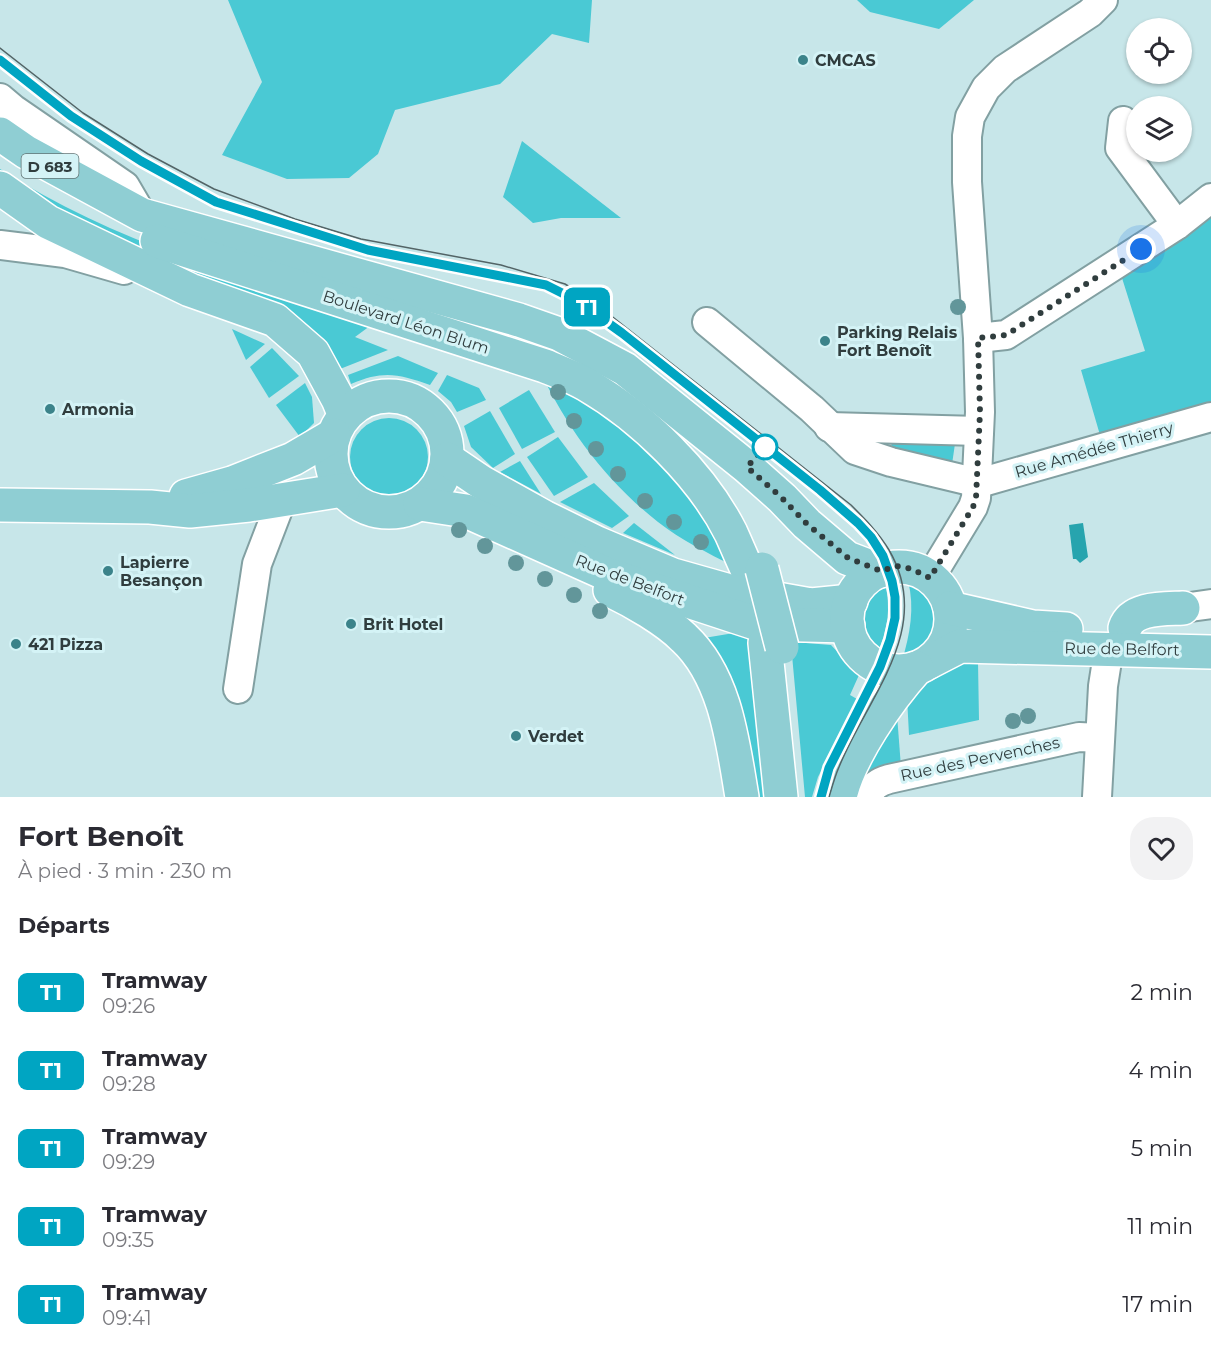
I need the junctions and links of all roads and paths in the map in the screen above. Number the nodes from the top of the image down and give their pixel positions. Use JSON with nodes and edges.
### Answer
{"nodes":[{"id":1,"x":1103,"y":0,"type":"edge"},
{"id":2,"x":0,"y":98,"type":"edge"},
{"id":3,"x":1123,"y":121,"type":"dead end"},
{"id":4,"x":0,"y":134,"type":"edge"},
{"id":5,"x":0,"y":162,"type":"edge"},
{"id":6,"x":0,"y":188,"type":"edge"},
{"id":7,"x":1211,"y":198,"type":"edge"},
{"id":8,"x":142,"y":215,"type":"junction"},
{"id":9,"x":1177,"y":225,"type":"junction"},
{"id":10,"x":0,"y":245,"type":"edge"},
{"id":11,"x":190,"y":290,"type":"junction"},
{"id":12,"x":707,"y":322,"type":"dead end"},
{"id":13,"x":978,"y":338,"type":"junction"},
{"id":14,"x":1211,"y":417,"type":"edge"},
{"id":15,"x":339,"y":425,"type":"junction"},
{"id":16,"x":829,"y":427,"type":"junction"},
{"id":17,"x":979,"y":431,"type":"junction"},
{"id":18,"x":293,"y":459,"type":"junction"},
{"id":19,"x":447,"y":459,"type":"junction"},
{"id":20,"x":977,"y":481,"type":"junction"},
{"id":21,"x":342,"y":490,"type":"junction"},
{"id":22,"x":282,"y":499,"type":"junction"},
{"id":23,"x":420,"y":504,"type":"junction"},
{"id":24,"x":0,"y":505,"type":"edge"},
{"id":25,"x":249,"y":505,"type":"junction"},
{"id":26,"x":150,"y":507,"type":"junction"},
{"id":27,"x":491,"y":524,"type":"junction"},
{"id":28,"x":257,"y":564,"type":"junction"},
{"id":29,"x":754,"y":568,"type":"junction"},
{"id":30,"x":881,"y":571,"type":"junction"},
{"id":31,"x":930,"y":578,"type":"junction"},
{"id":32,"x":950,"y":608,"type":"junction"},
{"id":33,"x":849,"y":613,"type":"junction"},
{"id":34,"x":1197,"y":620,"type":"edge"},
{"id":35,"x":1117,"y":638,"type":"junction"},
{"id":36,"x":773,"y":645,"type":"junction"},
{"id":37,"x":1211,"y":652,"type":"edge"},
{"id":38,"x":923,"y":665,"type":"junction"},
{"id":39,"x":238,"y":689,"type":"dead end"},
{"id":40,"x":1100,"y":738,"type":"junction"},
{"id":41,"x":742,"y":797,"type":"edge"},
{"id":42,"x":781,"y":797,"type":"edge"},
{"id":43,"x":795,"y":797,"type":"edge"},
{"id":44,"x":840,"y":797,"type":"edge"},
{"id":45,"x":869,"y":797,"type":"edge"},
{"id":46,"x":1102,"y":797,"type":"edge"}],
"edges":[{"from":1,"to":13,"type":"street"},
{"from":2,"to":8,"type":"street"},
{"from":3,"to":9,"type":"street"},
{"from":4,"to":8,"type":"main road","number":"D 683"},
{"from":5,"to":29,"type":"main road","name":"Boulevard Léon Blum"},
{"from":6,"to":11,"type":"main road","number":"D 683"},
{"from":7,"to":9,"type":"street"},
{"from":8,"to":29,"type":"main road","name":"Boulevard Léon Blum"},
{"from":8,"to":30,"type":"main road","number":"D 683"},
{"from":9,"to":13,"type":"street"},
{"from":10,"to":11,"type":"street"},
{"from":11,"to":15,"type":"main road","number":"D 683"},
{"from":12,"to":16,"type":"street"},
{"from":13,"to":17,"type":"street"},
{"from":14,"to":20,"type":"street","name":"Rue Amédée Thierry"},
{"from":15,"to":18,"type":"main road"},
{"from":15,"to":19,"type":"main road"},
{"from":15,"to":21,"type":"main road"},
{"from":16,"to":17,"type":"street"},
{"from":16,"to":20,"type":"street"},
{"from":17,"to":20,"type":"street"},
{"from":18,"to":25,"type":"street"},
{"from":18,"to":26,"type":"main road"},
{"from":19,"to":23,"type":"main road"},
{"from":19,"to":33,"type":"main road","name":"Rue de Belfort"},
{"from":20,"to":31,"type":"street"},
{"from":21,"to":22,"type":"main road"},
{"from":21,"to":23,"type":"main road"},
{"from":22,"to":25,"type":"main road"},
{"from":22,"to":28,"type":"street"},
{"from":23,"to":27,"type":"main road","name":"Rue de Belfort"},
{"from":24,"to":26,"type":"main road"},
{"from":25,"to":26,"type":"main road"},
{"from":25,"to":28,"type":"street"},
{"from":27,"to":33,"type":"main road","name":"Rue de Belfort"},
{"from":27,"to":41,"type":"main road"},
{"from":28,"to":39,"type":"street"},
{"from":29,"to":36,"type":"main road"},
{"from":30,"to":31,"type":"main road"},
{"from":30,"to":33,"type":"main road"},
{"from":31,"to":32,"type":"main road"},
{"from":32,"to":35,"type":"main road","name":"Rue de Belfort"},
{"from":32,"to":38,"type":"main road"},
{"from":33,"to":38,"type":"main road"},
{"from":34,"to":35,"type":"main road"},
{"from":35,"to":37,"type":"main road","name":"Rue de Belfort"},
{"from":35,"to":38,"type":"main road","name":"Rue de Belfort"},
{"from":35,"to":40,"type":"street"},
{"from":36,"to":42,"type":"main road"},
{"from":36,"to":43,"type":"main road"},
{"from":38,"to":44,"type":"main road"},
{"from":40,"to":45,"type":"street","name":"Rue des Pervenches"},
{"from":40,"to":46,"type":"street"}]}
